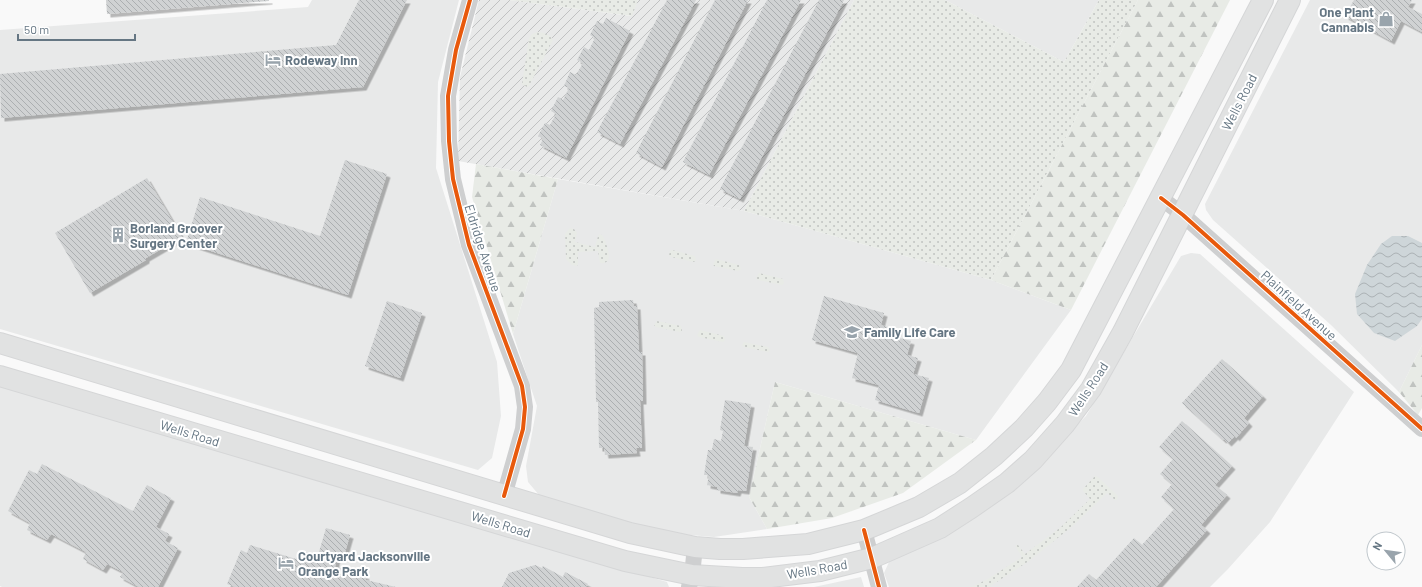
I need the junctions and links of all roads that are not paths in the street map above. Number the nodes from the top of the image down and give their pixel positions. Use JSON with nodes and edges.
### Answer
{"nodes":[{"id":1,"x":470,"y":0,"type":"edge"},
{"id":2,"x":1263,"y":0,"type":"edge"},
{"id":3,"x":1290,"y":0,"type":"edge"},
{"id":4,"x":1161,"y":198,"type":"junction"},
{"id":5,"x":1183,"y":215,"type":"junction"},
{"id":6,"x":0,"y":343,"type":"edge"},
{"id":7,"x":0,"y":376,"type":"edge"},
{"id":8,"x":1422,"y":429,"type":"edge"},
{"id":9,"x":504,"y":496,"type":"junction"},
{"id":10,"x":864,"y":530,"type":"junction"},
{"id":11,"x":695,"y":547,"type":"junction"},
{"id":12,"x":872,"y":558,"type":"junction"},
{"id":13,"x":691,"y":581,"type":"edge"},
{"id":14,"x":880,"y":587,"type":"edge"}],
"edges":[{"from":1,"to":9,"type":"street","name":"Eldridge Avenue"},
{"from":2,"to":4,"type":"main road","name":"Wells Road"},
{"from":3,"to":5,"type":"main road","name":"Wells Road"},
{"from":4,"to":5,"type":"street","name":"Plainfield Avenue"},
{"from":4,"to":10,"type":"main road","name":"Wells Road"},
{"from":5,"to":8,"type":"street","name":"Plainfield Avenue"},
{"from":5,"to":12,"type":"main road","name":"Wells Road"},
{"from":6,"to":9,"type":"main road","name":"Wells Road"},
{"from":7,"to":13,"type":"main road","name":"Wells Road"},
{"from":9,"to":11,"type":"main road","name":"Wells Road"},
{"from":10,"to":11,"type":"main road","name":"Wells Road"},
{"from":10,"to":12,"type":"street"},
{"from":11,"to":13,"type":"street"},
{"from":12,"to":13,"type":"main road","name":"Wells Road"},
{"from":12,"to":14,"type":"street"}]}
